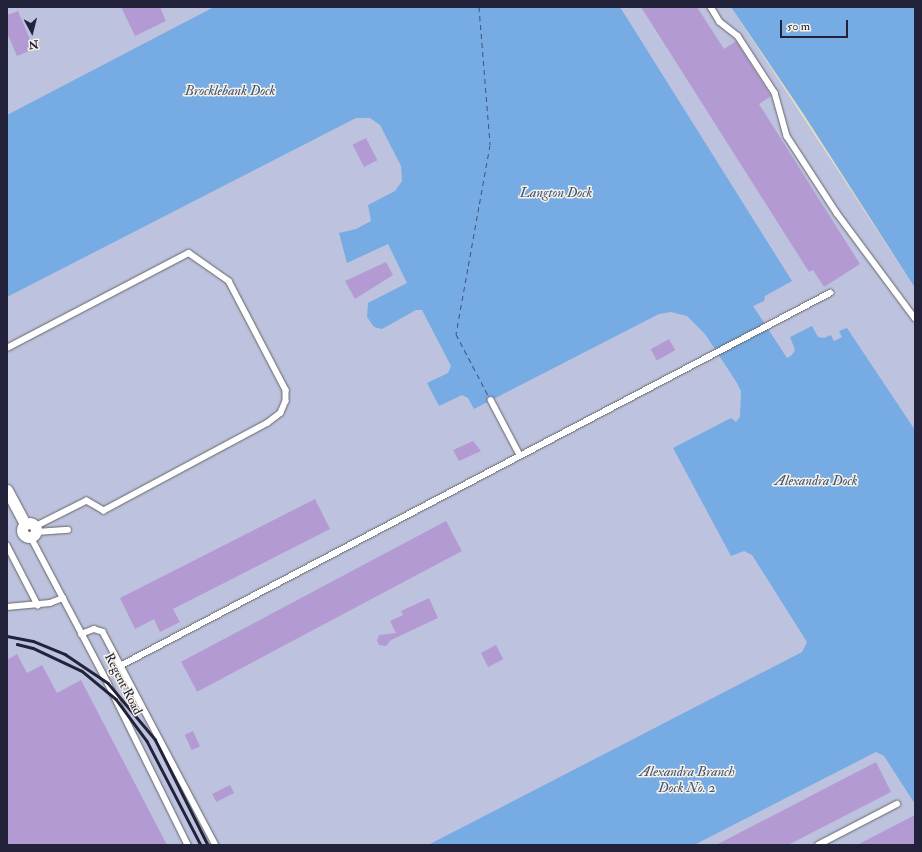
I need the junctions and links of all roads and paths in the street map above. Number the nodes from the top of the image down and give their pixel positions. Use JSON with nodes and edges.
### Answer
{"nodes":[{"id":1,"x":711,"y":7,"type":"edge"},
{"id":2,"x":830,"y":294,"type":"dead end"},
{"id":3,"x":915,"y":318,"type":"edge"},
{"id":4,"x":7,"y":348,"type":"edge"},
{"id":5,"x":491,"y":400,"type":"dead end"},
{"id":6,"x":520,"y":455,"type":"junction"},
{"id":7,"x":7,"y":490,"type":"edge"},
{"id":8,"x":32,"y":530,"type":"junction"},
{"id":9,"x":68,"y":530,"type":"dead end"},
{"id":10,"x":7,"y":545,"type":"edge"},
{"id":11,"x":63,"y":598,"type":"junction"},
{"id":12,"x":38,"y":605,"type":"junction"},
{"id":13,"x":7,"y":607,"type":"edge"},
{"id":14,"x":81,"y":634,"type":"junction"},
{"id":15,"x":122,"y":664,"type":"junction"},
{"id":16,"x":897,"y":804,"type":"dead end"},
{"id":17,"x":188,"y":845,"type":"edge"},
{"id":18,"x":216,"y":845,"type":"edge"},
{"id":19,"x":818,"y":845,"type":"edge"}],
"edges":[{"from":1,"to":3,"type":"lane"},
{"from":2,"to":6,"type":"lane"},
{"from":4,"to":8,"type":"lane"},
{"from":5,"to":6,"type":"lane"},
{"from":6,"to":15,"type":"lane"},
{"from":7,"to":8,"type":"street","name":"Regent Road"},
{"from":8,"to":9,"type":"lane"},
{"from":8,"to":11,"type":"lane","name":"Regent Road"},
{"from":10,"to":12,"type":"lane"},
{"from":11,"to":12,"type":"lane"},
{"from":11,"to":14,"type":"lane","name":"Regent Road"},
{"from":12,"to":13,"type":"lane"},
{"from":14,"to":15,"type":"lane"},
{"from":14,"to":17,"type":"lane","name":"Regent Road"},
{"from":15,"to":18,"type":"lane"},
{"from":16,"to":19,"type":"lane"}]}
